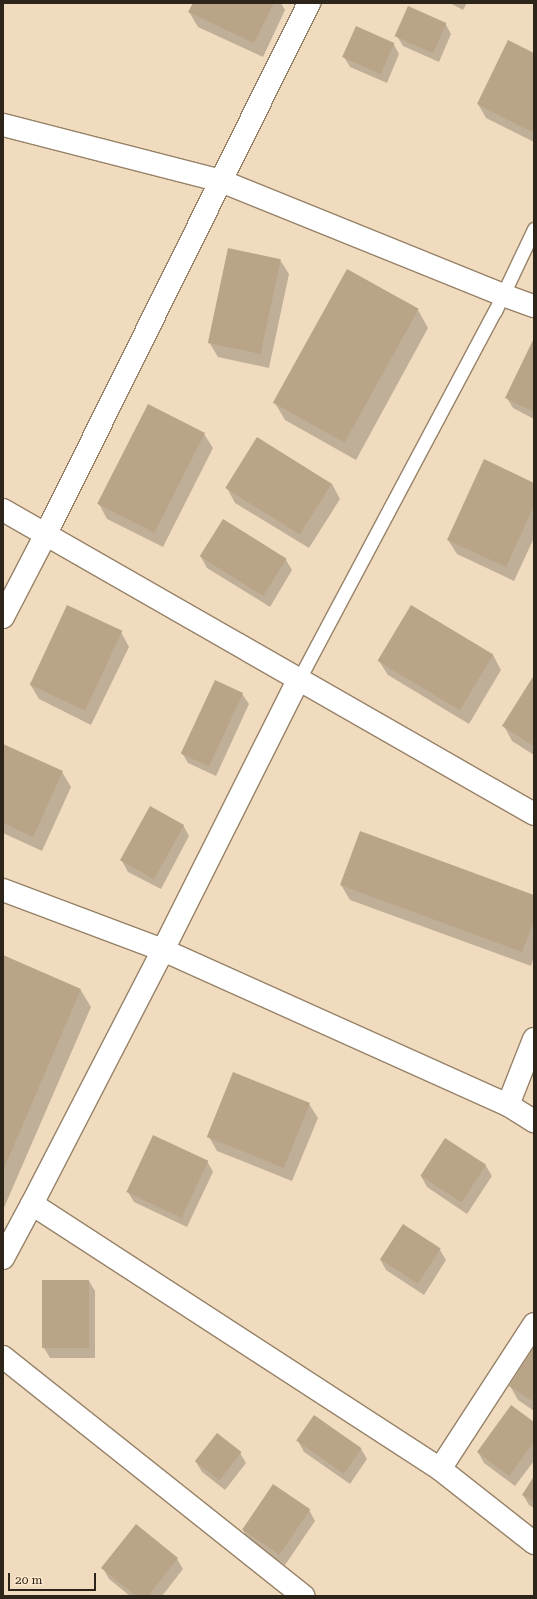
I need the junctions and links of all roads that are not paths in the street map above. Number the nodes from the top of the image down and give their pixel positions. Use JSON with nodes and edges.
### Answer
{"nodes":[{"id":1,"x":309,"y":3,"type":"edge"},
{"id":2,"x":3,"y":125,"type":"edge"},
{"id":3,"x":221,"y":181,"type":"junction"},
{"id":4,"x":534,"y":229,"type":"edge"},
{"id":5,"x":503,"y":295,"type":"junction"},
{"id":6,"x":534,"y":306,"type":"edge"},
{"id":7,"x":3,"y":510,"type":"edge"},
{"id":8,"x":46,"y":534,"type":"junction"},
{"id":9,"x":3,"y":617,"type":"edge"},
{"id":10,"x":298,"y":679,"type":"junction"},
{"id":11,"x":534,"y":814,"type":"edge"},
{"id":12,"x":3,"y":890,"type":"edge"},
{"id":13,"x":163,"y":950,"type":"junction"},
{"id":14,"x":534,"y":1039,"type":"edge"},
{"id":15,"x":508,"y":1105,"type":"junction"},
{"id":16,"x":534,"y":1121,"type":"edge"},
{"id":17,"x":32,"y":1204,"type":"junction"},
{"id":18,"x":5,"y":1251,"type":"edge"},
{"id":19,"x":534,"y":1324,"type":"edge"},
{"id":20,"x":3,"y":1357,"type":"edge"},
{"id":21,"x":440,"y":1469,"type":"junction"},
{"id":22,"x":534,"y":1543,"type":"edge"},
{"id":23,"x":304,"y":1596,"type":"edge"}],
"edges":[{"from":1,"to":3,"type":"street"},
{"from":2,"to":3,"type":"street"},
{"from":3,"to":5,"type":"street"},
{"from":3,"to":8,"type":"street"},
{"from":4,"to":5,"type":"lane"},
{"from":5,"to":6,"type":"street"},
{"from":5,"to":10,"type":"lane"},
{"from":7,"to":8,"type":"street"},
{"from":8,"to":9,"type":"street"},
{"from":8,"to":10,"type":"street"},
{"from":10,"to":11,"type":"street"},
{"from":10,"to":13,"type":"street"},
{"from":12,"to":13,"type":"street"},
{"from":13,"to":15,"type":"street"},
{"from":13,"to":17,"type":"street"},
{"from":14,"to":15,"type":"street"},
{"from":15,"to":16,"type":"street"},
{"from":17,"to":18,"type":"street"},
{"from":17,"to":21,"type":"street"},
{"from":19,"to":21,"type":"street"},
{"from":20,"to":23,"type":"street"},
{"from":21,"to":22,"type":"street"}]}
